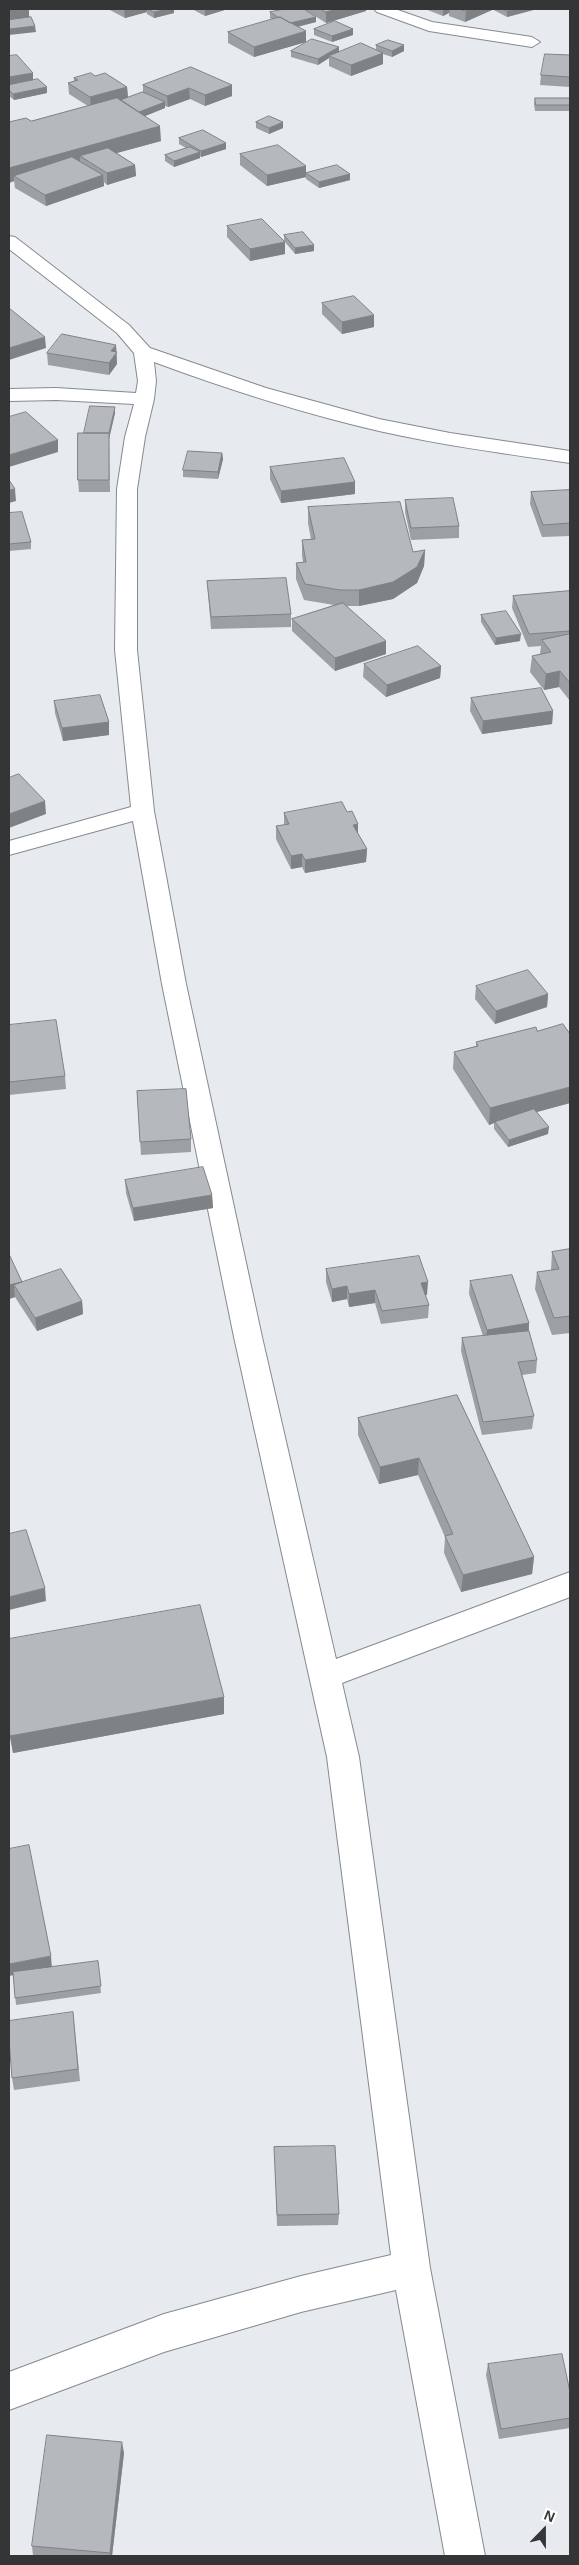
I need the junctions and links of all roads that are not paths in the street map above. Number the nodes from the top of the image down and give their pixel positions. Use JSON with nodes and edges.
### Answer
{"nodes":[{"id":1,"x":382,"y":9,"type":"edge"},
{"id":2,"x":532,"y":42,"type":"dead end"},
{"id":3,"x":9,"y":240,"type":"edge"},
{"id":4,"x":143,"y":352,"type":"junction"},
{"id":5,"x":9,"y":395,"type":"edge"},
{"id":6,"x":145,"y":399,"type":"junction"},
{"id":7,"x":570,"y":457,"type":"edge"},
{"id":8,"x":143,"y":811,"type":"junction"},
{"id":9,"x":9,"y":848,"type":"edge"},
{"id":10,"x":570,"y":1584,"type":"edge"},
{"id":11,"x":325,"y":1676,"type":"junction"},
{"id":12,"x":411,"y":2268,"type":"junction"},
{"id":13,"x":9,"y":2391,"type":"edge"},
{"id":14,"x":465,"y":2556,"type":"edge"}],
"edges":[{"from":1,"to":2,"type":"street"},
{"from":3,"to":4,"type":"street"},
{"from":4,"to":6,"type":"street"},
{"from":4,"to":7,"type":"street"},
{"from":5,"to":6,"type":"street"},
{"from":6,"to":8,"type":"street"},
{"from":8,"to":9,"type":"street"},
{"from":8,"to":11,"type":"street"},
{"from":10,"to":11,"type":"street"},
{"from":11,"to":12,"type":"street"},
{"from":12,"to":13,"type":"street"},
{"from":12,"to":14,"type":"street"}]}
